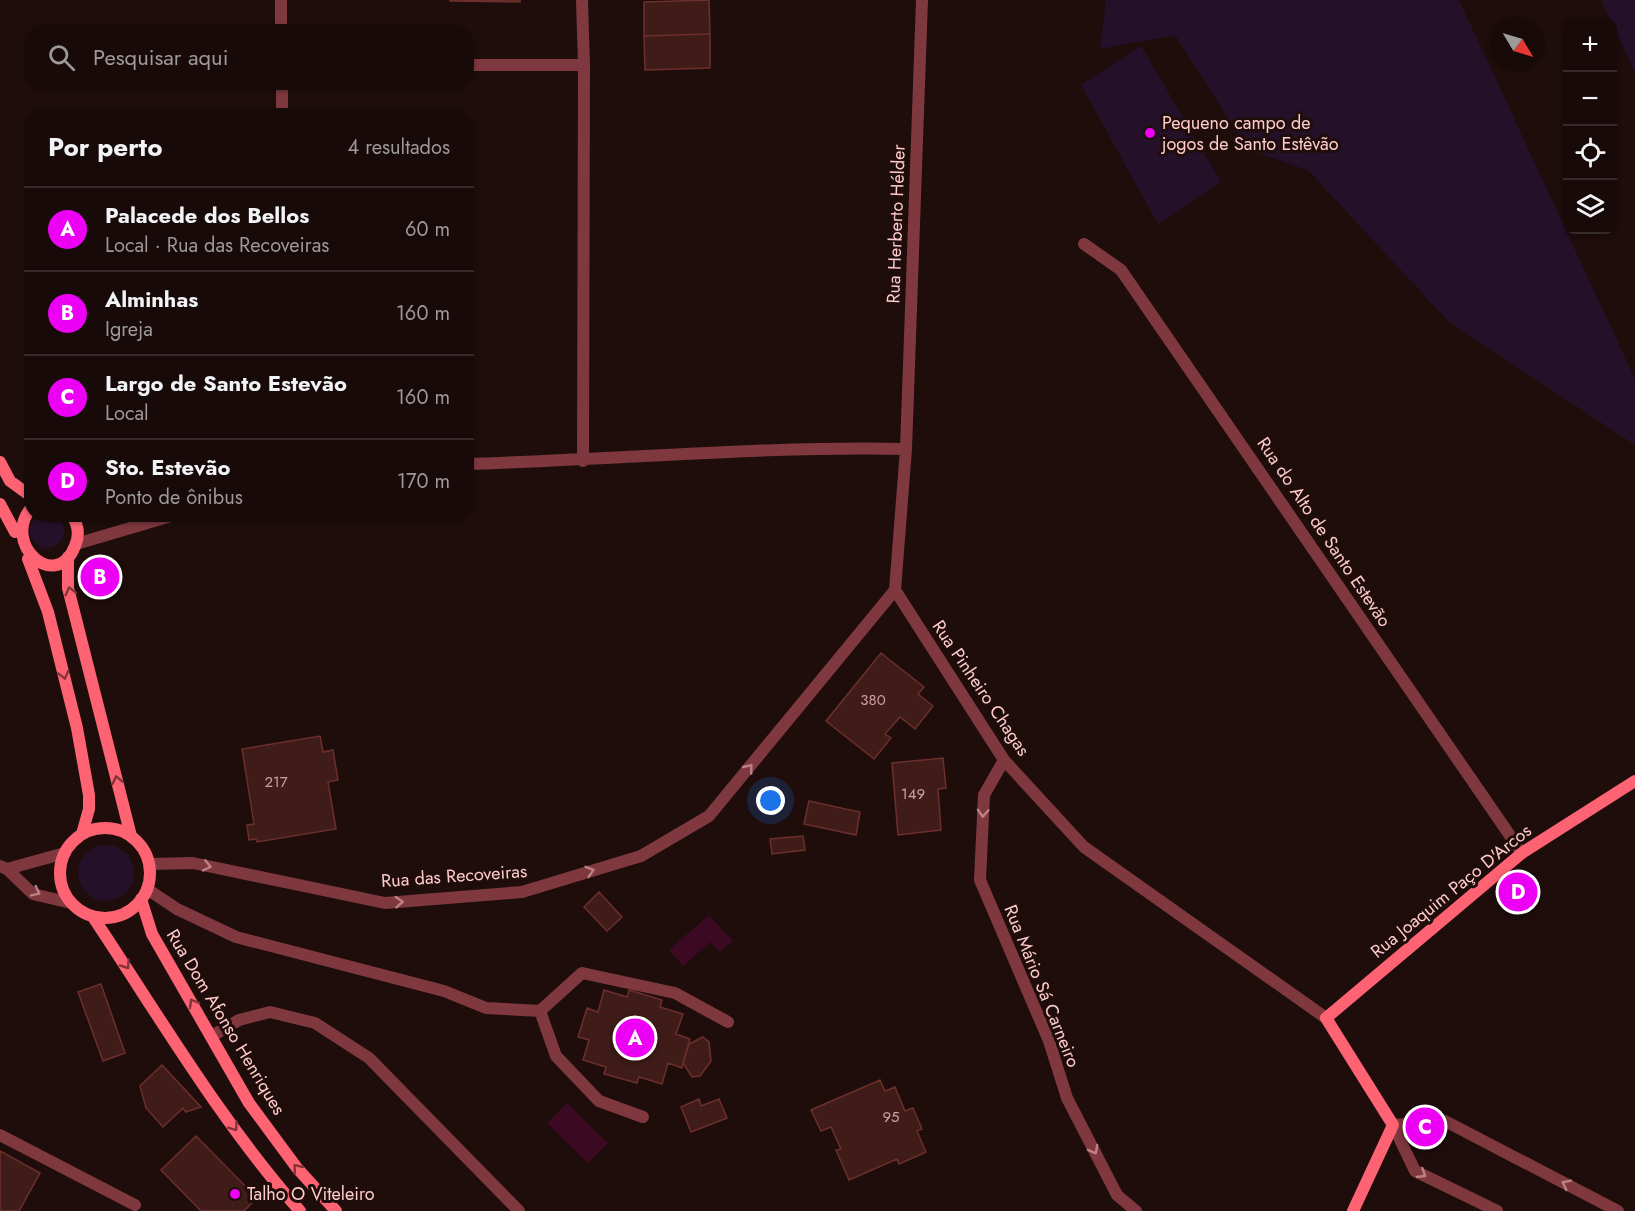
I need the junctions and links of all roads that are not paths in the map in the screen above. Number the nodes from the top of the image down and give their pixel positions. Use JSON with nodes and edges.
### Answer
{"nodes":[{"id":1,"x":281,"y":0,"type":"edge"},
{"id":2,"x":582,"y":0,"type":"edge"},
{"id":3,"x":922,"y":0,"type":"edge"},
{"id":4,"x":281,"y":24,"type":"edge"},
{"id":5,"x":474,"y":65,"type":"edge"},
{"id":6,"x":584,"y":65,"type":"junction"},
{"id":7,"x":282,"y":90,"type":"edge"},
{"id":8,"x":282,"y":108,"type":"edge"},
{"id":9,"x":1084,"y":244,"type":"dead end"},
{"id":10,"x":906,"y":449,"type":"junction"},
{"id":11,"x":583,"y":461,"type":"junction"},
{"id":12,"x":0,"y":462,"type":"edge"},
{"id":13,"x":474,"y":464,"type":"edge"},
{"id":14,"x":24,"y":492,"type":"edge"},
{"id":15,"x":0,"y":504,"type":"edge"},
{"id":16,"x":24,"y":512,"type":"edge"},
{"id":17,"x":75,"y":522,"type":"edge"},
{"id":18,"x":151,"y":522,"type":"edge"},
{"id":19,"x":15,"y":532,"type":"junction"},
{"id":20,"x":76,"y":544,"type":"junction"},
{"id":21,"x":68,"y":557,"type":"junction"},
{"id":22,"x":28,"y":559,"type":"junction"},
{"id":23,"x":895,"y":590,"type":"junction"},
{"id":24,"x":1004,"y":760,"type":"junction"},
{"id":25,"x":1635,"y":781,"type":"edge"},
{"id":26,"x":82,"y":834,"type":"junction"},
{"id":27,"x":131,"y":836,"type":"junction"},
{"id":28,"x":65,"y":853,"type":"junction"},
{"id":29,"x":1522,"y":853,"type":"junction"},
{"id":30,"x":149,"y":864,"type":"junction"},
{"id":31,"x":4,"y":868,"type":"edge"},
{"id":32,"x":144,"y":894,"type":"junction"},
{"id":33,"x":71,"y":903,"type":"junction"},
{"id":34,"x":93,"y":916,"type":"junction"},
{"id":35,"x":540,"y":1011,"type":"junction"},
{"id":36,"x":1326,"y":1018,"type":"junction"},
{"id":37,"x":728,"y":1022,"type":"dead end"},
{"id":38,"x":212,"y":1036,"type":"junction"},
{"id":39,"x":643,"y":1117,"type":"dead end"},
{"id":40,"x":1393,"y":1125,"type":"junction"},
{"id":41,"x":0,"y":1135,"type":"edge"},
{"id":42,"x":135,"y":1205,"type":"dead end"},
{"id":43,"x":300,"y":1211,"type":"edge"},
{"id":44,"x":336,"y":1211,"type":"edge"},
{"id":45,"x":519,"y":1211,"type":"edge"},
{"id":46,"x":1136,"y":1211,"type":"edge"},
{"id":47,"x":1353,"y":1211,"type":"edge"},
{"id":48,"x":1497,"y":1211,"type":"edge"},
{"id":49,"x":1618,"y":1211,"type":"edge"}],
"edges":[{"from":1,"to":4,"type":"street"},
{"from":2,"to":6,"type":"street"},
{"from":3,"to":10,"type":"street","name":"Rua Herberto Hélder"},
{"from":5,"to":6,"type":"street"},
{"from":6,"to":11,"type":"street"},
{"from":7,"to":8,"type":"street"},
{"from":9,"to":29,"type":"street","name":"Rua do Alto de Santo Estevão"},
{"from":10,"to":11,"type":"street"},
{"from":10,"to":23,"type":"street"},
{"from":11,"to":13,"type":"street"},
{"from":12,"to":14,"type":"main road"},
{"from":15,"to":19,"type":"main road"},
{"from":16,"to":19,"type":"main road"},
{"from":17,"to":20,"type":"main road"},
{"from":18,"to":20,"type":"street"},
{"from":19,"to":22,"type":"main road"},
{"from":20,"to":21,"type":"main road"},
{"from":21,"to":22,"type":"main road"},
{"from":27,"to":21,"type":"main road","one_way":true},
{"from":22,"to":26,"type":"main road","one_way":true},
{"from":23,"to":24,"type":"street","name":"Rua Pinheiro Chagas"},
{"from":30,"to":23,"type":"street","name":"Rua das Recoveiras","one_way":true},
{"from":24,"to":36,"type":"street","name":"Rua Pinheiro Chagas"},
{"from":24,"to":46,"type":"street","name":"Rua Mário Sá Carneiro","one_way":true},
{"from":25,"to":29,"type":"main road","name":"Rua Joaquim Paço D'Arcos"},
{"from":26,"to":27,"type":"main road"},
{"from":26,"to":28,"type":"main road"},
{"from":27,"to":30,"type":"main road"},
{"from":28,"to":31,"type":"street"},
{"from":28,"to":33,"type":"main road"},
{"from":29,"to":36,"type":"main road","name":"Rua Joaquim Paço D'Arcos"},
{"from":30,"to":32,"type":"main road","name":"Rua Dom Afonso Henriques"},
{"from":31,"to":33,"type":"street","one_way":true},
{"from":32,"to":34,"type":"main road"},
{"from":32,"to":35,"type":"street"},
{"from":38,"to":32,"type":"main road","name":"Rua Dom Afonso Henriques","one_way":true},
{"from":33,"to":34,"type":"main road"},
{"from":34,"to":43,"type":"main road","one_way":true},
{"from":35,"to":37,"type":"street"},
{"from":35,"to":39,"type":"street"},
{"from":36,"to":40,"type":"main road"},
{"from":44,"to":38,"type":"main road","name":"Rua Dom Afonso Henriques","one_way":true},
{"from":38,"to":45,"type":"street"},
{"from":40,"to":47,"type":"main road"},
{"from":40,"to":48,"type":"street","one_way":true},
{"from":49,"to":40,"type":"street","one_way":true},
{"from":41,"to":42,"type":"street"}]}
